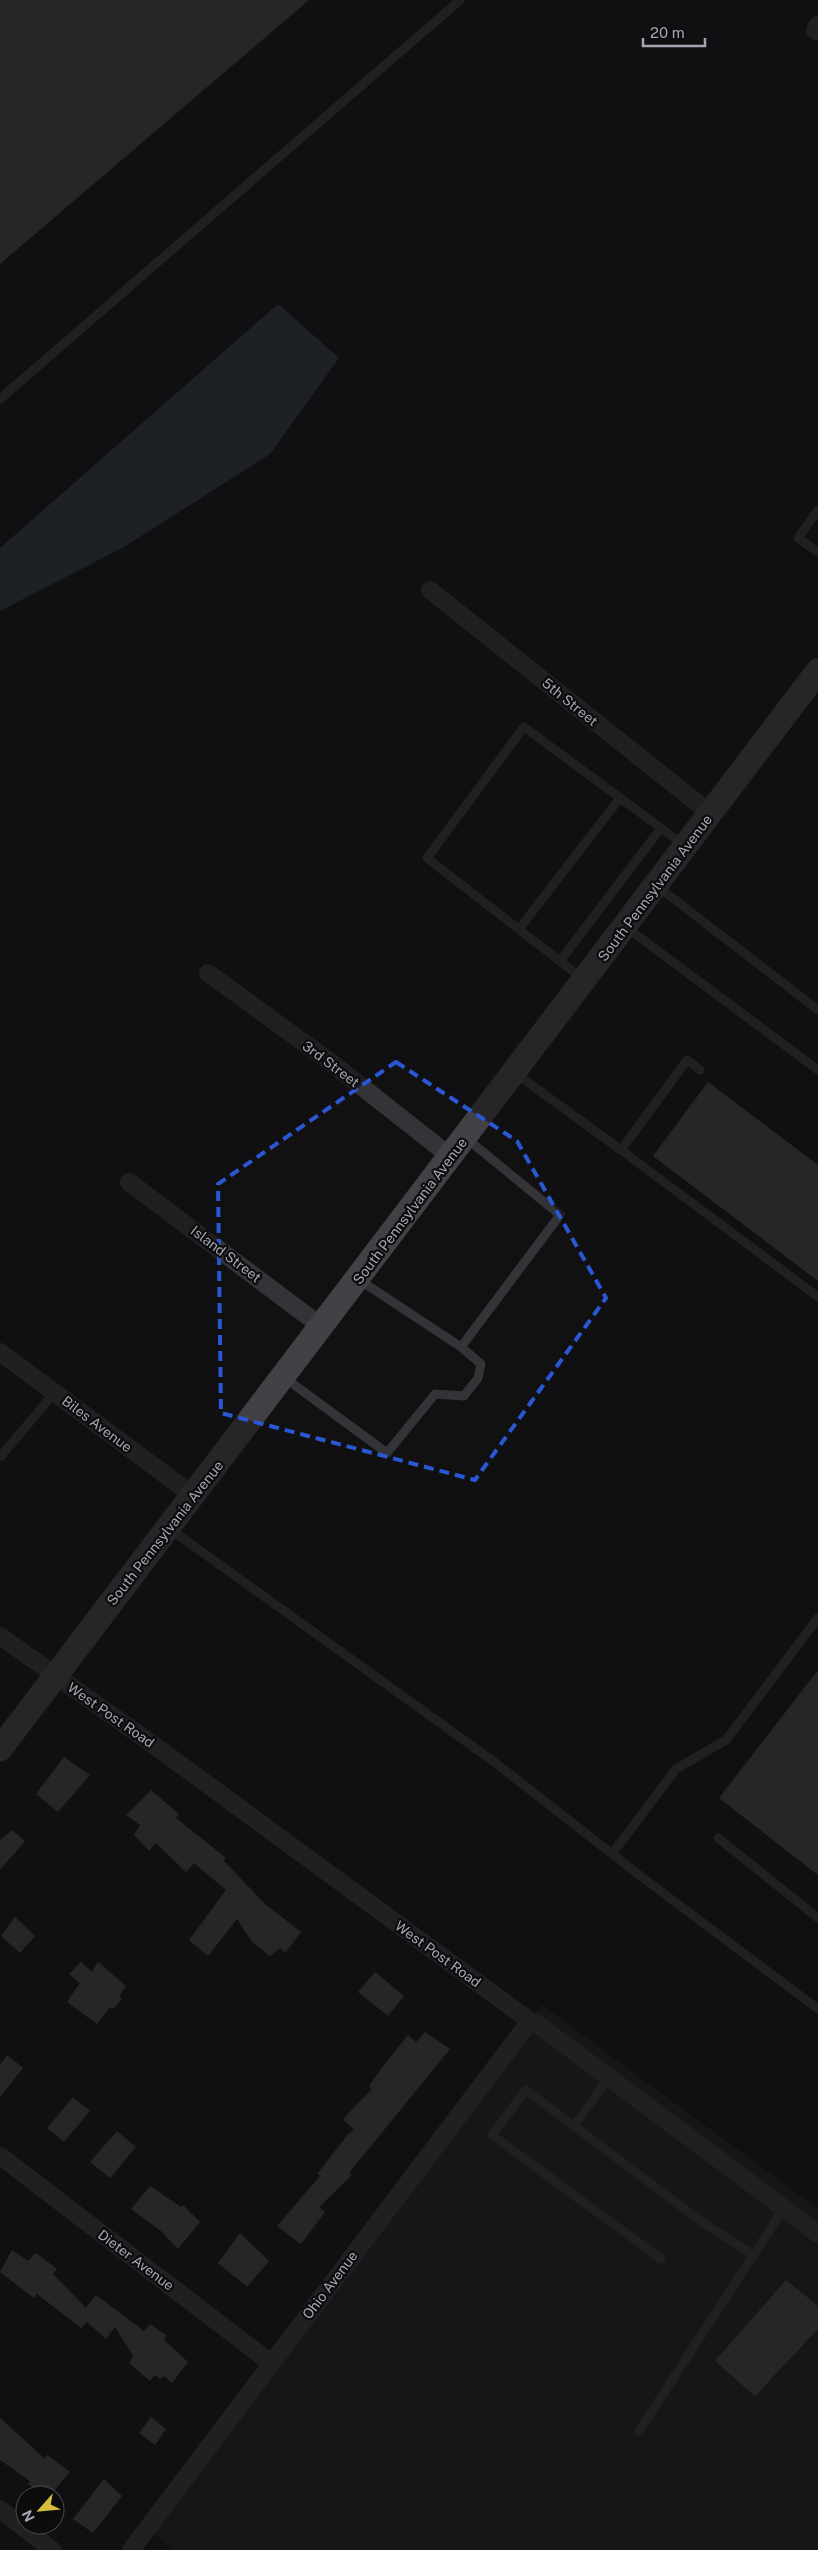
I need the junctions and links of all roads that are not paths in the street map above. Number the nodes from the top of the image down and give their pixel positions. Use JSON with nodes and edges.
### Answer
{"nodes":[{"id":1,"x":460,"y":0,"type":"edge"},
{"id":2,"x":818,"y":26,"type":"edge"},
{"id":3,"x":818,"y":32,"type":"edge"},
{"id":4,"x":0,"y":399,"type":"edge"},
{"id":5,"x":818,"y":510,"type":"edge"},
{"id":6,"x":818,"y":552,"type":"edge"},
{"id":7,"x":430,"y":590,"type":"dead end"},
{"id":8,"x":818,"y":671,"type":"edge"},
{"id":9,"x":620,"y":798,"type":"junction"},
{"id":10,"x":711,"y":814,"type":"junction"},
{"id":11,"x":660,"y":828,"type":"junction"},
{"id":12,"x":686,"y":847,"type":"junction"},
{"id":13,"x":657,"y":885,"type":"junction"},
{"id":14,"x":626,"y":927,"type":"junction"},
{"id":15,"x":519,"y":929,"type":"junction"},
{"id":16,"x":560,"y":961,"type":"junction"},
{"id":17,"x":208,"y":973,"type":"dead end"},
{"id":18,"x":585,"y":980,"type":"junction"},
{"id":19,"x":818,"y":1010,"type":"edge"},
{"id":20,"x":700,"y":1070,"type":"dead end"},
{"id":21,"x":818,"y":1070,"type":"edge"},
{"id":22,"x":515,"y":1073,"type":"junction"},
{"id":23,"x":459,"y":1147,"type":"junction"},
{"id":24,"x":621,"y":1150,"type":"junction"},
{"id":25,"x":129,"y":1182,"type":"dead end"},
{"id":26,"x":358,"y":1279,"type":"junction"},
{"id":27,"x":818,"y":1297,"type":"edge"},
{"id":28,"x":322,"y":1327,"type":"junction"},
{"id":29,"x":461,"y":1347,"type":"junction"},
{"id":30,"x":0,"y":1352,"type":"edge"},
{"id":31,"x":284,"y":1377,"type":"junction"},
{"id":32,"x":55,"y":1392,"type":"junction"},
{"id":33,"x":1,"y":1456,"type":"edge"},
{"id":34,"x":194,"y":1496,"type":"junction"},
{"id":35,"x":168,"y":1527,"type":"junction"},
{"id":36,"x":818,"y":1618,"type":"edge"},
{"id":37,"x":0,"y":1636,"type":"edge"},
{"id":38,"x":56,"y":1677,"type":"junction"},
{"id":39,"x":0,"y":1749,"type":"edge"},
{"id":40,"x":718,"y":1838,"type":"dead end"},
{"id":41,"x":612,"y":1854,"type":"junction"},
{"id":42,"x":818,"y":1918,"type":"edge"},
{"id":43,"x":818,"y":2009,"type":"edge"},
{"id":44,"x":530,"y":2021,"type":"junction"},
{"id":45,"x":609,"y":2077,"type":"junction"},
{"id":46,"x":574,"y":2126,"type":"junction"},
{"id":47,"x":0,"y":2156,"type":"edge"},
{"id":48,"x":784,"y":2208,"type":"junction"},
{"id":49,"x":818,"y":2234,"type":"edge"},
{"id":50,"x":752,"y":2254,"type":"junction"},
{"id":51,"x":661,"y":2259,"type":"dead end"},
{"id":52,"x":271,"y":2363,"type":"junction"},
{"id":53,"x":639,"y":2431,"type":"dead end"},
{"id":54,"x":0,"y":2509,"type":"edge"},
{"id":55,"x":52,"y":2550,"type":"edge"},
{"id":56,"x":131,"y":2550,"type":"edge"}],
"edges":[{"from":1,"to":4,"type":"lane"},
{"from":2,"to":3,"type":"street"},
{"from":5,"to":6,"type":"lane"},
{"from":7,"to":10,"type":"street","name":"5th Street"},
{"from":8,"to":10,"type":"main road","name":"South Pennsylvania Avenue"},
{"from":9,"to":11,"type":"lane"},
{"from":9,"to":15,"type":"lane"},
{"from":9,"to":15,"type":"lane"},
{"from":10,"to":12,"type":"main road","name":"South Pennsylvania Avenue"},
{"from":11,"to":12,"type":"lane"},
{"from":11,"to":16,"type":"lane"},
{"from":12,"to":13,"type":"main road","name":"South Pennsylvania Avenue"},
{"from":13,"to":14,"type":"main road","name":"South Pennsylvania Avenue"},
{"from":13,"to":19,"type":"lane"},
{"from":14,"to":18,"type":"main road","name":"South Pennsylvania Avenue"},
{"from":14,"to":21,"type":"lane"},
{"from":15,"to":16,"type":"lane"},
{"from":16,"to":18,"type":"lane"},
{"from":17,"to":23,"type":"street","name":"3rd Street"},
{"from":18,"to":22,"type":"main road","name":"South Pennsylvania Avenue"},
{"from":20,"to":24,"type":"lane"},
{"from":22,"to":23,"type":"main road","name":"South Pennsylvania Avenue"},
{"from":22,"to":24,"type":"lane"},
{"from":23,"to":26,"type":"main road","name":"South Pennsylvania Avenue"},
{"from":23,"to":29,"type":"lane"},
{"from":24,"to":27,"type":"lane"},
{"from":25,"to":28,"type":"street","name":"Island Street"},
{"from":26,"to":28,"type":"main road","name":"South Pennsylvania Avenue"},
{"from":26,"to":29,"type":"lane"},
{"from":28,"to":31,"type":"main road","name":"South Pennsylvania Avenue"},
{"from":29,"to":31,"type":"lane"},
{"from":30,"to":32,"type":"street","name":"Biles Avenue"},
{"from":31,"to":34,"type":"main road","name":"South Pennsylvania Avenue"},
{"from":32,"to":33,"type":"lane"},
{"from":32,"to":34,"type":"street","name":"Biles Avenue"},
{"from":34,"to":35,"type":"main road","name":"South Pennsylvania Avenue"},
{"from":35,"to":38,"type":"main road","name":"South Pennsylvania Avenue"},
{"from":35,"to":41,"type":"lane"},
{"from":36,"to":41,"type":"lane"},
{"from":37,"to":38,"type":"street","name":"West Post Road"},
{"from":38,"to":39,"type":"main road","name":"South Pennsylvania Avenue"},
{"from":38,"to":44,"type":"street","name":"West Post Road"},
{"from":40,"to":42,"type":"lane"},
{"from":41,"to":43,"type":"lane"},
{"from":44,"to":45,"type":"street","name":"West Post Road"},
{"from":44,"to":52,"type":"street","name":"Ohio Avenue"},
{"from":45,"to":46,"type":"lane"},
{"from":45,"to":48,"type":"street","name":"West Post Road"},
{"from":46,"to":50,"type":"lane"},
{"from":46,"to":51,"type":"lane"},
{"from":47,"to":52,"type":"street","name":"Dieter Avenue"},
{"from":48,"to":49,"type":"street","name":"West Post Road"},
{"from":48,"to":50,"type":"lane"},
{"from":50,"to":53,"type":"lane"},
{"from":52,"to":56,"type":"street","name":"Ohio Avenue"},
{"from":54,"to":55,"type":"street"}]}
